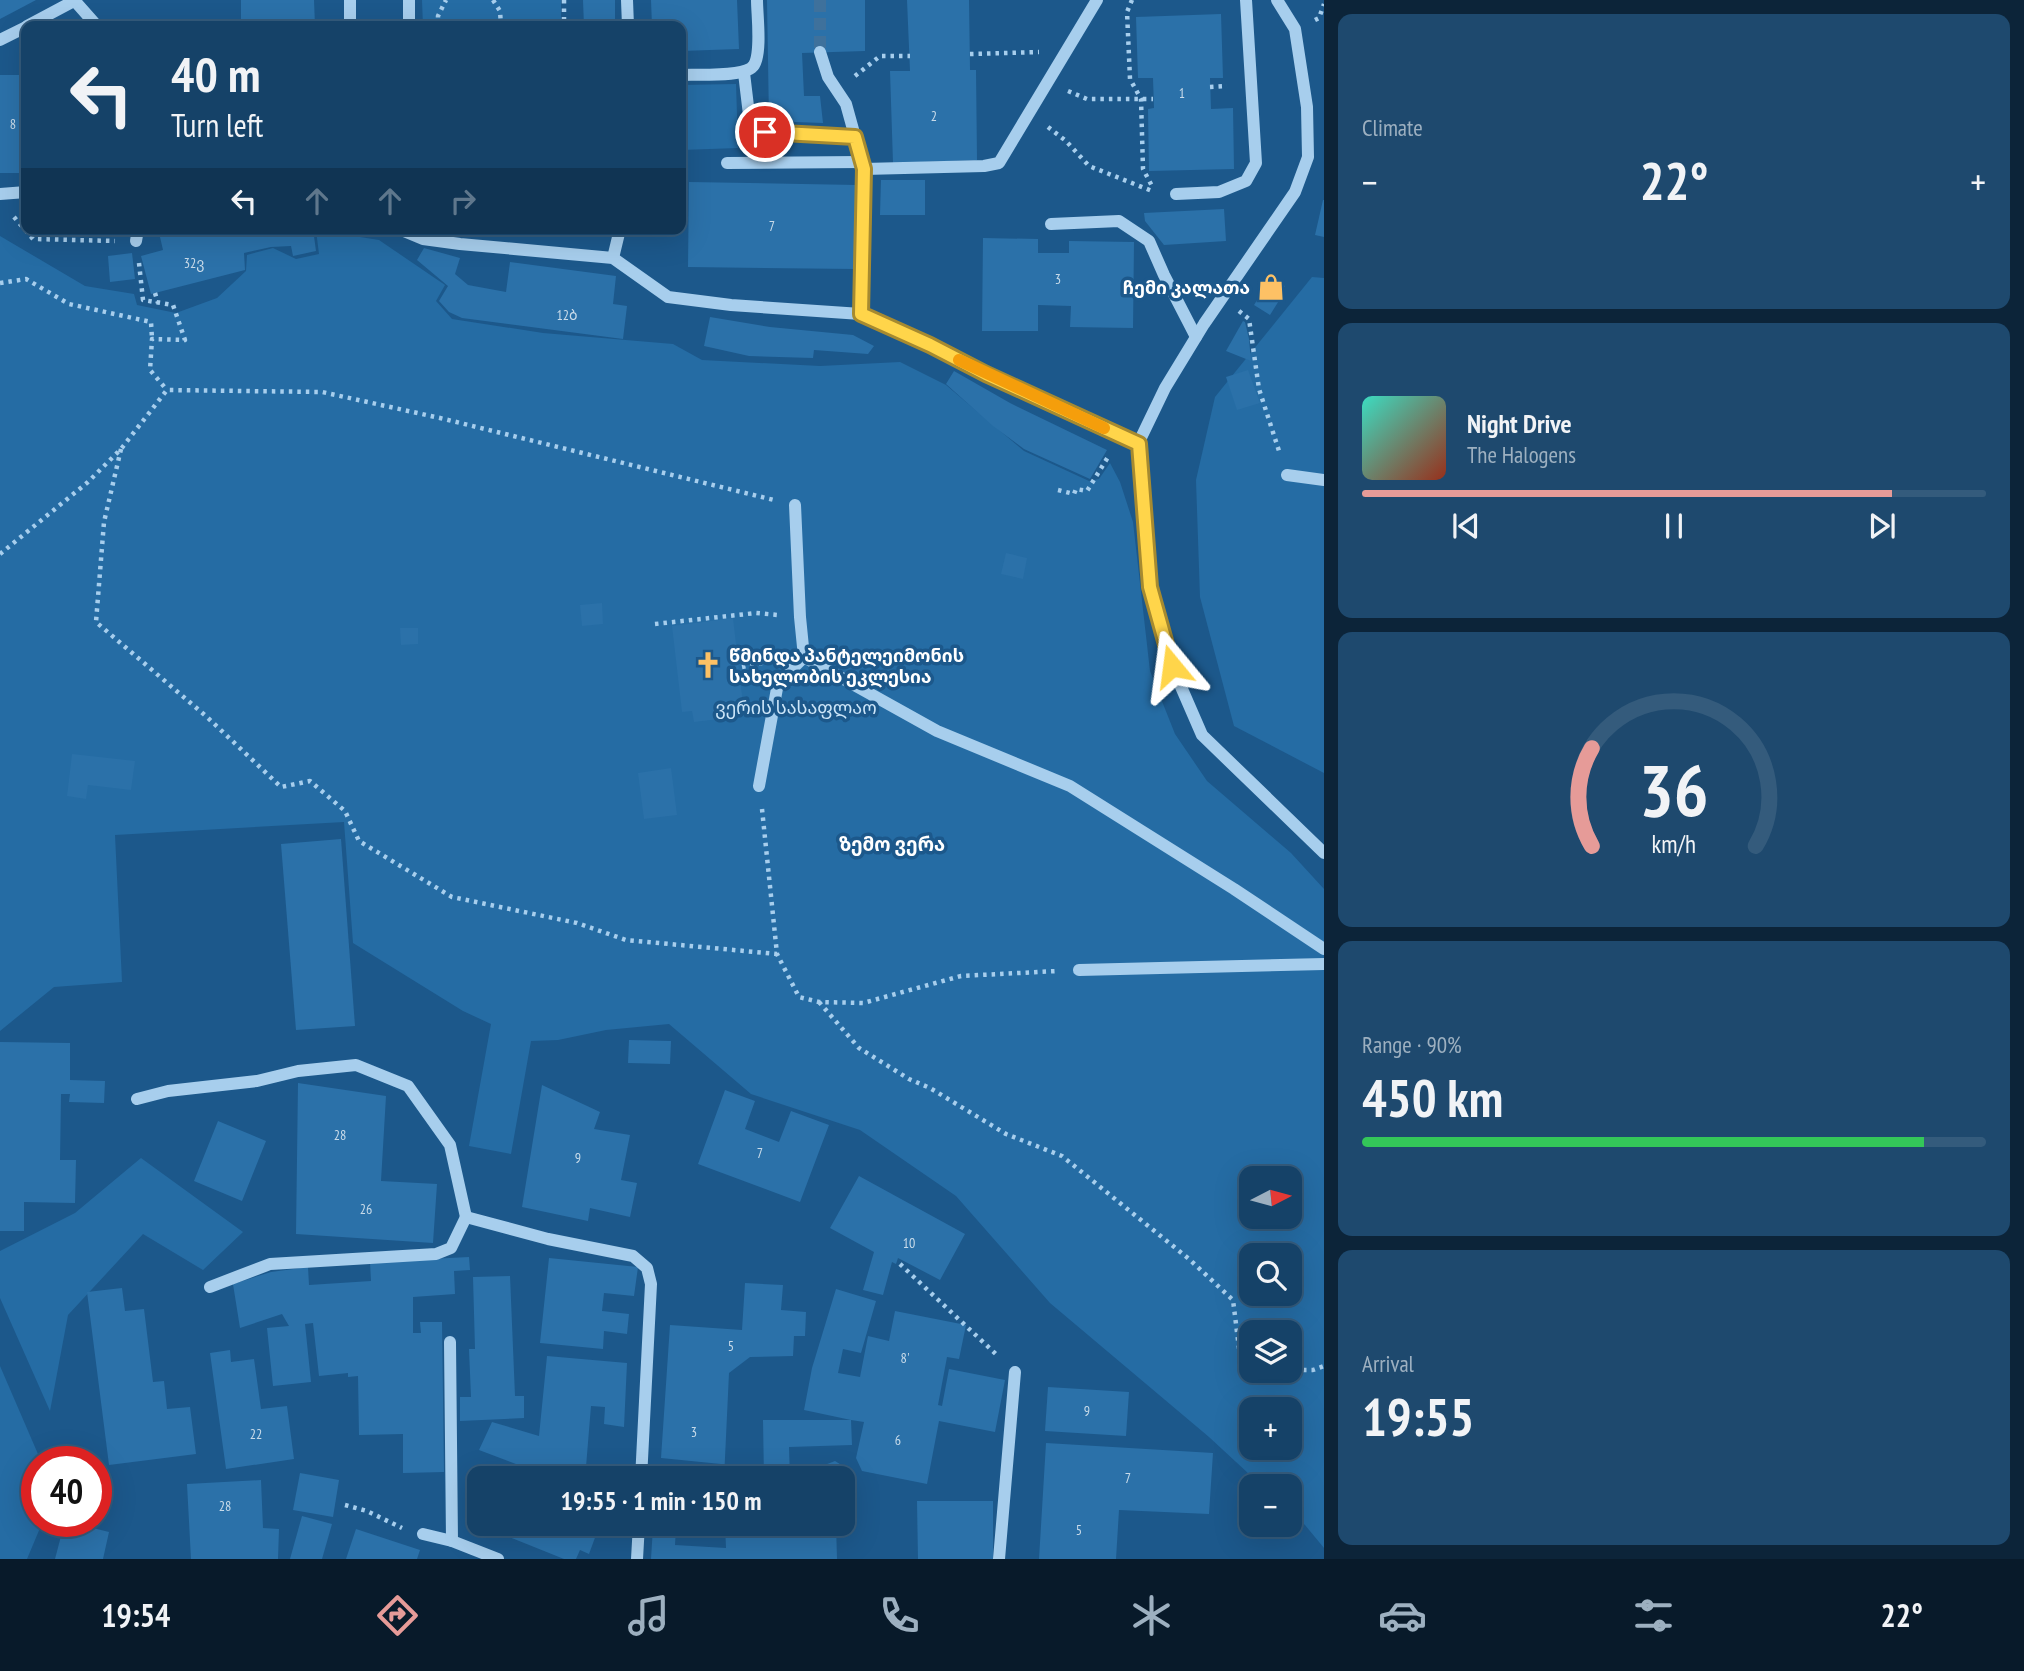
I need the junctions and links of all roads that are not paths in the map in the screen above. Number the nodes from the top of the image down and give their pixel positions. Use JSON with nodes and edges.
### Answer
{"nodes":[{"id":1,"x":349,"y":0,"type":"edge"},
{"id":2,"x":408,"y":0,"type":"edge"},
{"id":3,"x":627,"y":0,"type":"edge"},
{"id":4,"x":757,"y":0,"type":"edge"},
{"id":5,"x":1097,"y":0,"type":"edge"},
{"id":6,"x":1246,"y":0,"type":"edge"},
{"id":7,"x":1277,"y":0,"type":"edge"},
{"id":8,"x":74,"y":1,"type":"edge"},
{"id":9,"x":36,"y":21,"type":"edge"},
{"id":10,"x":92,"y":21,"type":"edge"},
{"id":11,"x":350,"y":21,"type":"edge"},
{"id":12,"x":409,"y":21,"type":"edge"},
{"id":13,"x":628,"y":21,"type":"edge"},
{"id":14,"x":21,"y":29,"type":"edge"},
{"id":15,"x":0,"y":40,"type":"edge"},
{"id":16,"x":820,"y":52,"type":"tunnel mouth"},
{"id":17,"x":744,"y":73,"type":"junction"},
{"id":18,"x":686,"y":75,"type":"edge"},
{"id":19,"x":855,"y":137,"type":"junction"},
{"id":20,"x":727,"y":163,"type":"dead end"},
{"id":21,"x":863,"y":165,"type":"junction"},
{"id":22,"x":21,"y":192,"type":"edge"},
{"id":23,"x":0,"y":194,"type":"edge"},
{"id":24,"x":1176,"y":194,"type":"dead end"},
{"id":25,"x":1051,"y":223,"type":"dead end"},
{"id":26,"x":413,"y":235,"type":"edge"},
{"id":27,"x":619,"y":235,"type":"edge"},
{"id":28,"x":613,"y":258,"type":"junction"},
{"id":29,"x":861,"y":314,"type":"junction"},
{"id":30,"x":1196,"y":337,"type":"junction"},
{"id":31,"x":1139,"y":444,"type":"junction"},
{"id":32,"x":1287,"y":475,"type":"road end"},
{"id":33,"x":1324,"y":480,"type":"edge"},
{"id":34,"x":795,"y":505,"type":"road end"},
{"id":35,"x":804,"y":657,"type":"junction"},
{"id":36,"x":760,"y":786,"type":"road end"},
{"id":37,"x":1324,"y":853,"type":"edge"},
{"id":38,"x":1324,"y":949,"type":"edge"},
{"id":39,"x":1324,"y":964,"type":"edge"},
{"id":40,"x":1080,"y":970,"type":"road end"},
{"id":41,"x":137,"y":1099,"type":"dead end"},
{"id":42,"x":466,"y":1217,"type":"junction"},
{"id":43,"x":210,"y":1287,"type":"dead end"},
{"id":44,"x":450,"y":1342,"type":"dead end"},
{"id":45,"x":1015,"y":1372,"type":"road end"},
{"id":46,"x":643,"y":1466,"type":"edge"},
{"id":47,"x":423,"y":1534,"type":"road end"},
{"id":48,"x":638,"y":1536,"type":"edge"},
{"id":49,"x":452,"y":1541,"type":"junction"},
{"id":50,"x":498,"y":1559,"type":"edge"},
{"id":51,"x":637,"y":1559,"type":"edge"},
{"id":52,"x":999,"y":1559,"type":"edge"}],
"edges":[{"from":1,"to":11,"type":"street"},
{"from":2,"to":12,"type":"street"},
{"from":3,"to":13,"type":"street"},
{"from":4,"to":17,"type":"street"},
{"from":5,"to":21,"type":"street"},
{"from":6,"to":24,"type":"street"},
{"from":7,"to":30,"type":"street"},
{"from":8,"to":9,"type":"street"},
{"from":8,"to":10,"type":"street"},
{"from":14,"to":15,"type":"street"},
{"from":16,"to":19,"type":"street"},
{"from":17,"to":18,"type":"street"},
{"from":17,"to":19,"type":"street"},
{"from":19,"to":21,"type":"street"},
{"from":20,"to":21,"type":"street"},
{"from":21,"to":29,"type":"street"},
{"from":22,"to":23,"type":"street"},
{"from":25,"to":30,"type":"street"},
{"from":26,"to":28,"type":"street"},
{"from":27,"to":28,"type":"street"},
{"from":28,"to":29,"type":"street"},
{"from":29,"to":31,"type":"street"},
{"from":30,"to":31,"type":"street"},
{"from":31,"to":37,"type":"street"},
{"from":32,"to":33,"type":"street"},
{"from":34,"to":35,"type":"street"},
{"from":35,"to":36,"type":"street"},
{"from":35,"to":38,"type":"street"},
{"from":39,"to":40,"type":"street"},
{"from":41,"to":42,"type":"street"},
{"from":42,"to":43,"type":"street"},
{"from":42,"to":46,"type":"street"},
{"from":44,"to":49,"type":"street"},
{"from":45,"to":52,"type":"street"},
{"from":47,"to":49,"type":"street"},
{"from":48,"to":51,"type":"street"},
{"from":49,"to":50,"type":"street"}]}
